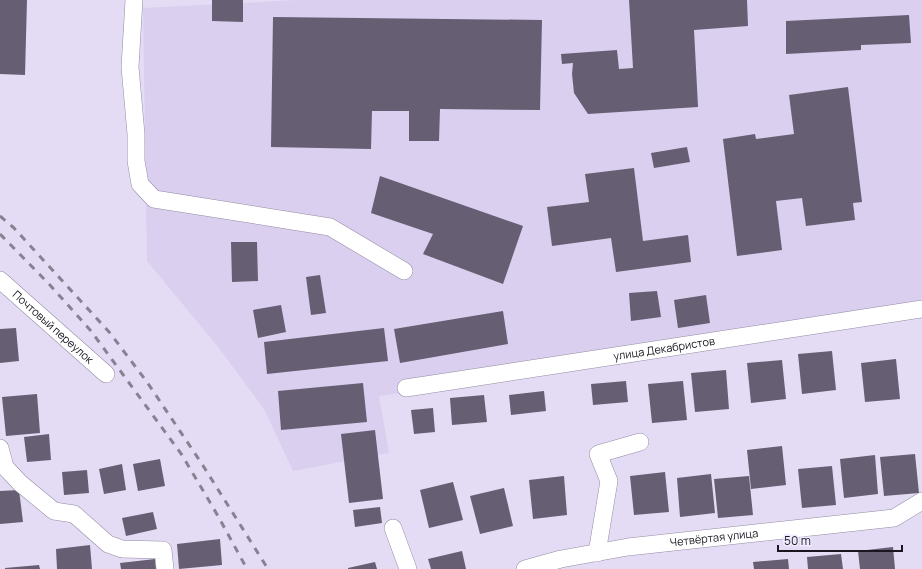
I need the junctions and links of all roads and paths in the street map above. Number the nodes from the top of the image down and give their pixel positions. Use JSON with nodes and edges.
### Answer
{"nodes":[{"id":1,"x":134,"y":0,"type":"edge"},
{"id":2,"x":404,"y":271,"type":"dead end"},
{"id":3,"x":0,"y":280,"type":"edge"},
{"id":4,"x":922,"y":309,"type":"edge"},
{"id":5,"x":106,"y":374,"type":"dead end"},
{"id":6,"x":406,"y":388,"type":"dead end"},
{"id":7,"x":640,"y":442,"type":"dead end"},
{"id":8,"x":0,"y":448,"type":"edge"},
{"id":9,"x":922,"y":501,"type":"edge"},
{"id":10,"x":393,"y":528,"type":"dead end"},
{"id":11,"x":597,"y":553,"type":"junction"},
{"id":12,"x":165,"y":569,"type":"edge"},
{"id":13,"x":408,"y":569,"type":"edge"},
{"id":14,"x":525,"y":569,"type":"edge"}],
"edges":[{"from":1,"to":2,"type":"street"},
{"from":3,"to":5,"type":"street","name":"Почтовый переулок"},
{"from":4,"to":6,"type":"street","name":"улица Декабристов"},
{"from":7,"to":11,"type":"street"},
{"from":8,"to":12,"type":"street"},
{"from":9,"to":11,"type":"street","name":"Четвёртая улица"},
{"from":10,"to":13,"type":"street"},
{"from":11,"to":14,"type":"street","name":"Четвёртая улица"}]}
